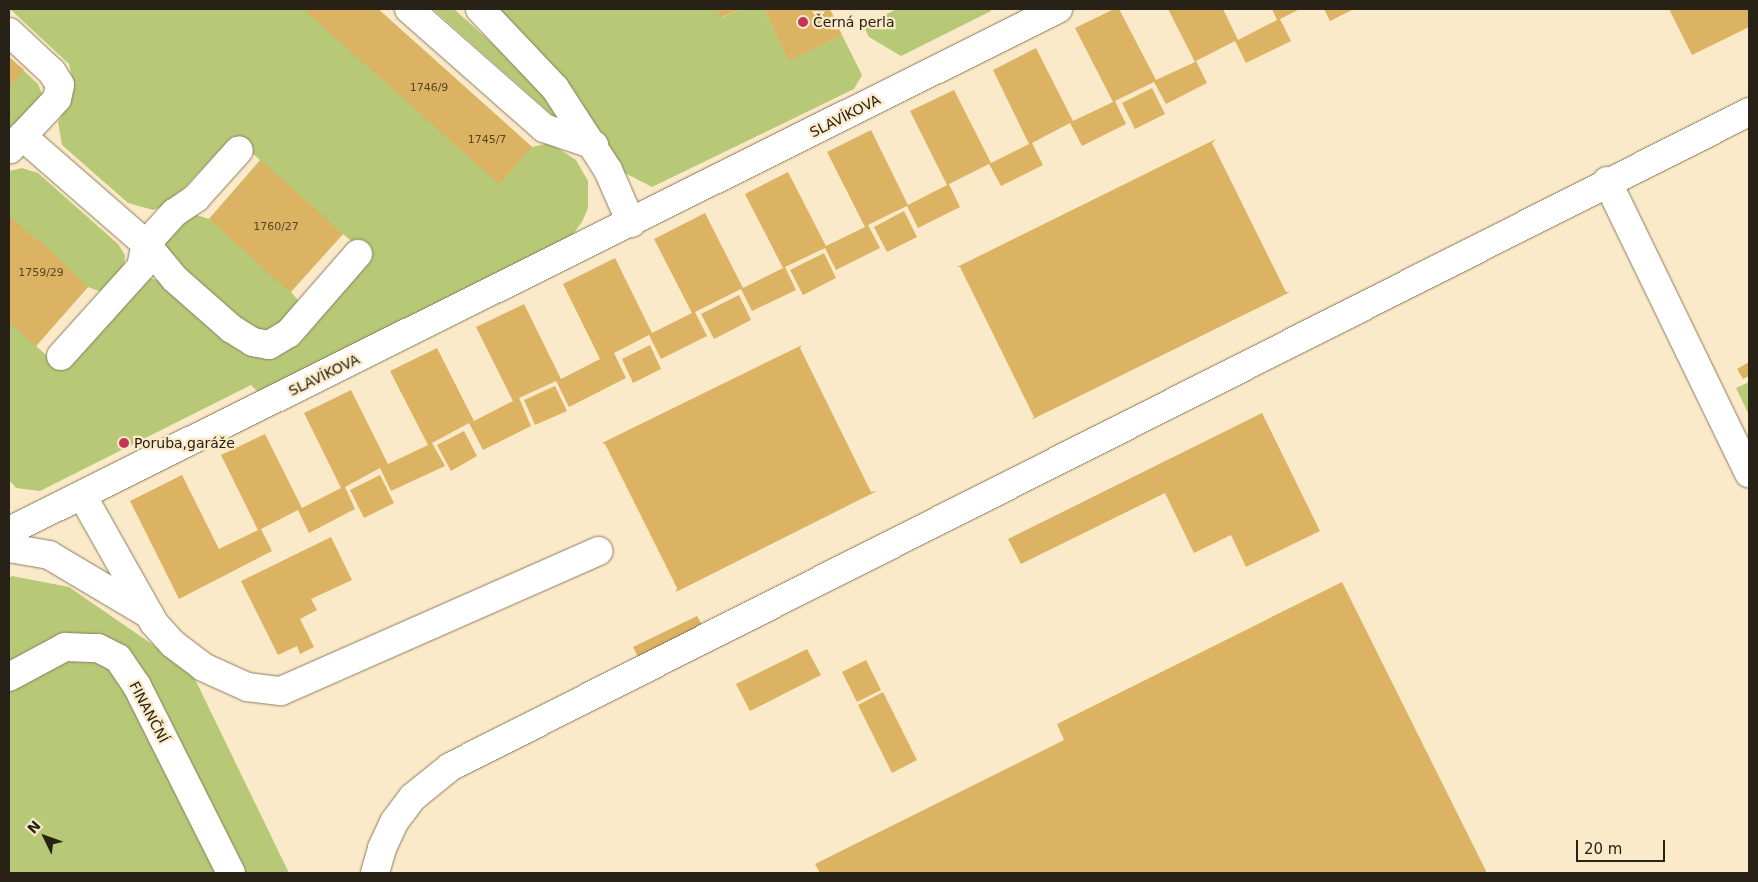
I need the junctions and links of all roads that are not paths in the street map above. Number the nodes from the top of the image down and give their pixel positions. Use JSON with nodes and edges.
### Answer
{"nodes":[{"id":1,"x":409,"y":9,"type":"edge"},
{"id":2,"x":480,"y":9,"type":"edge"},
{"id":3,"x":1058,"y":9,"type":"edge"},
{"id":4,"x":9,"y":32,"type":"edge"},
{"id":5,"x":1749,"y":112,"type":"edge"},
{"id":6,"x":15,"y":143,"type":"edge"},
{"id":7,"x":594,"y":145,"type":"junction"},
{"id":8,"x":239,"y":150,"type":"dead end"},
{"id":9,"x":1607,"y":181,"type":"junction"},
{"id":10,"x":631,"y":223,"type":"junction"},
{"id":11,"x":146,"y":244,"type":"junction"},
{"id":12,"x":358,"y":254,"type":"dead end"},
{"id":13,"x":61,"y":356,"type":"dead end"},
{"id":14,"x":1749,"y":472,"type":"edge"},
{"id":15,"x":82,"y":495,"type":"junction"},
{"id":16,"x":11,"y":530,"type":"edge"},
{"id":17,"x":599,"y":551,"type":"dead end"},
{"id":18,"x":150,"y":615,"type":"junction"},
{"id":19,"x":9,"y":678,"type":"edge"},
{"id":20,"x":231,"y":873,"type":"edge"},
{"id":21,"x":376,"y":873,"type":"edge"}],
"edges":[{"from":1,"to":7,"type":"street"},
{"from":2,"to":7,"type":"street"},
{"from":3,"to":10,"type":"street","name":"SLAVÍKOVA"},
{"from":4,"to":6,"type":"street"},
{"from":5,"to":9,"type":"street"},
{"from":6,"to":11,"type":"street"},
{"from":7,"to":10,"type":"street"},
{"from":8,"to":11,"type":"street"},
{"from":9,"to":14,"type":"street"},
{"from":9,"to":21,"type":"street"},
{"from":10,"to":15,"type":"street","name":"SLAVÍKOVA"},
{"from":11,"to":12,"type":"street"},
{"from":11,"to":13,"type":"street"},
{"from":15,"to":16,"type":"street","name":"SLAVÍKOVA"},
{"from":15,"to":18,"type":"street"},
{"from":16,"to":18,"type":"street"},
{"from":17,"to":18,"type":"street"},
{"from":19,"to":20,"type":"street","name":"FINANČNÍ"}]}
